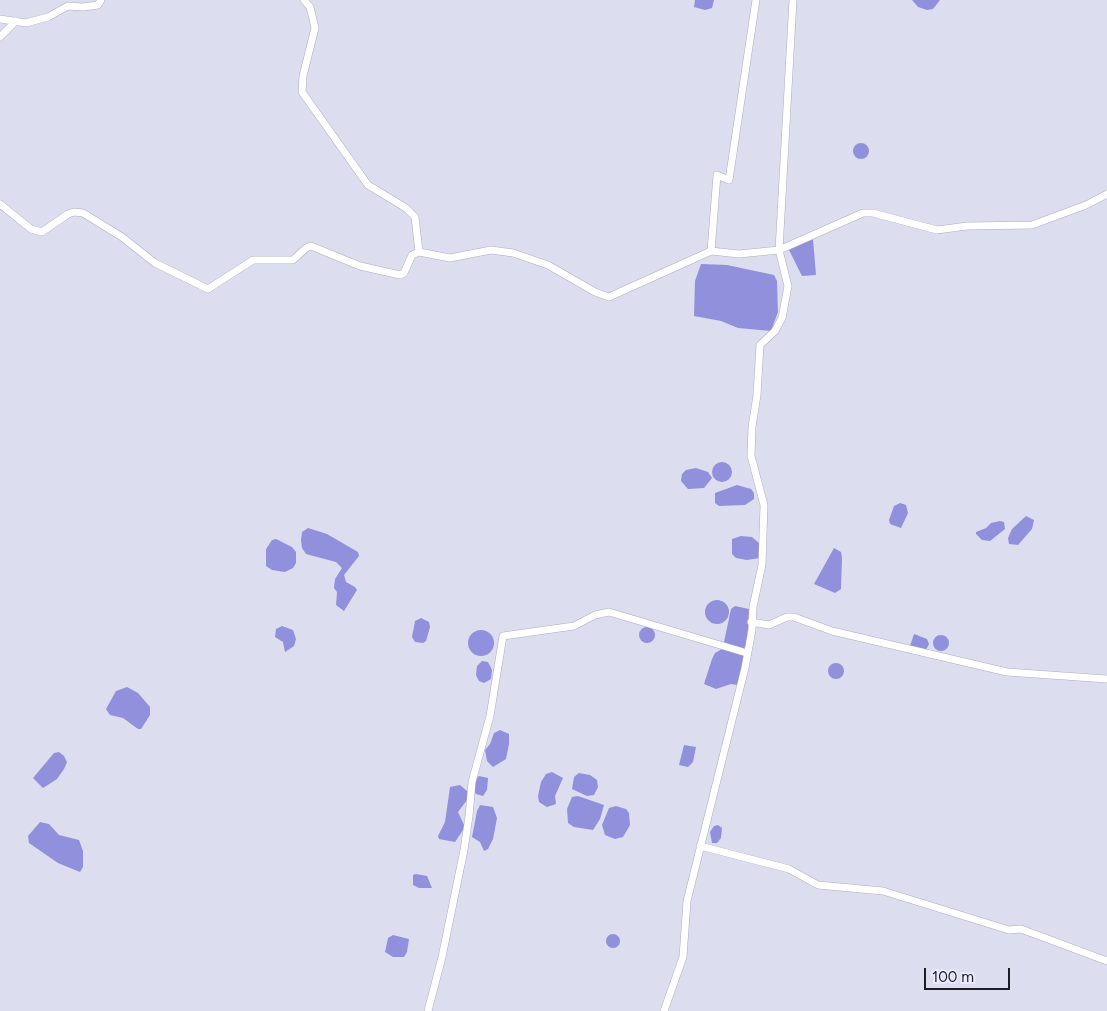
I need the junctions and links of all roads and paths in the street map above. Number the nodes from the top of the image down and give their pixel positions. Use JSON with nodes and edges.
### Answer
{"nodes":[{"id":1,"x":101,"y":0,"type":"edge"},
{"id":2,"x":304,"y":0,"type":"edge"},
{"id":3,"x":756,"y":0,"type":"edge"},
{"id":4,"x":793,"y":0,"type":"edge"},
{"id":5,"x":0,"y":19,"type":"edge"},
{"id":6,"x":16,"y":21,"type":"junction"},
{"id":7,"x":0,"y":37,"type":"edge"},
{"id":8,"x":1107,"y":194,"type":"edge"},
{"id":9,"x":0,"y":204,"type":"edge"},
{"id":10,"x":779,"y":250,"type":"junction"},
{"id":11,"x":711,"y":251,"type":"junction"},
{"id":12,"x":419,"y":252,"type":"junction"},
{"id":13,"x":751,"y":622,"type":"junction"},
{"id":14,"x":747,"y":653,"type":"junction"},
{"id":15,"x":1107,"y":679,"type":"edge"},
{"id":16,"x":700,"y":846,"type":"junction"},
{"id":17,"x":1107,"y":961,"type":"edge"},
{"id":18,"x":428,"y":1011,"type":"edge"},
{"id":19,"x":664,"y":1011,"type":"edge"}],
"edges":[{"from":1,"to":6,"type":"street"},
{"from":2,"to":12,"type":"street"},
{"from":3,"to":11,"type":"street"},
{"from":4,"to":10,"type":"street"},
{"from":5,"to":6,"type":"street"},
{"from":6,"to":7,"type":"street"},
{"from":8,"to":10,"type":"street"},
{"from":9,"to":12,"type":"street"},
{"from":10,"to":11,"type":"street"},
{"from":10,"to":13,"type":"street"},
{"from":11,"to":12,"type":"street"},
{"from":13,"to":14,"type":"street"},
{"from":13,"to":15,"type":"street"},
{"from":14,"to":16,"type":"street"},
{"from":14,"to":18,"type":"street"},
{"from":16,"to":17,"type":"street"},
{"from":16,"to":19,"type":"street"}]}
